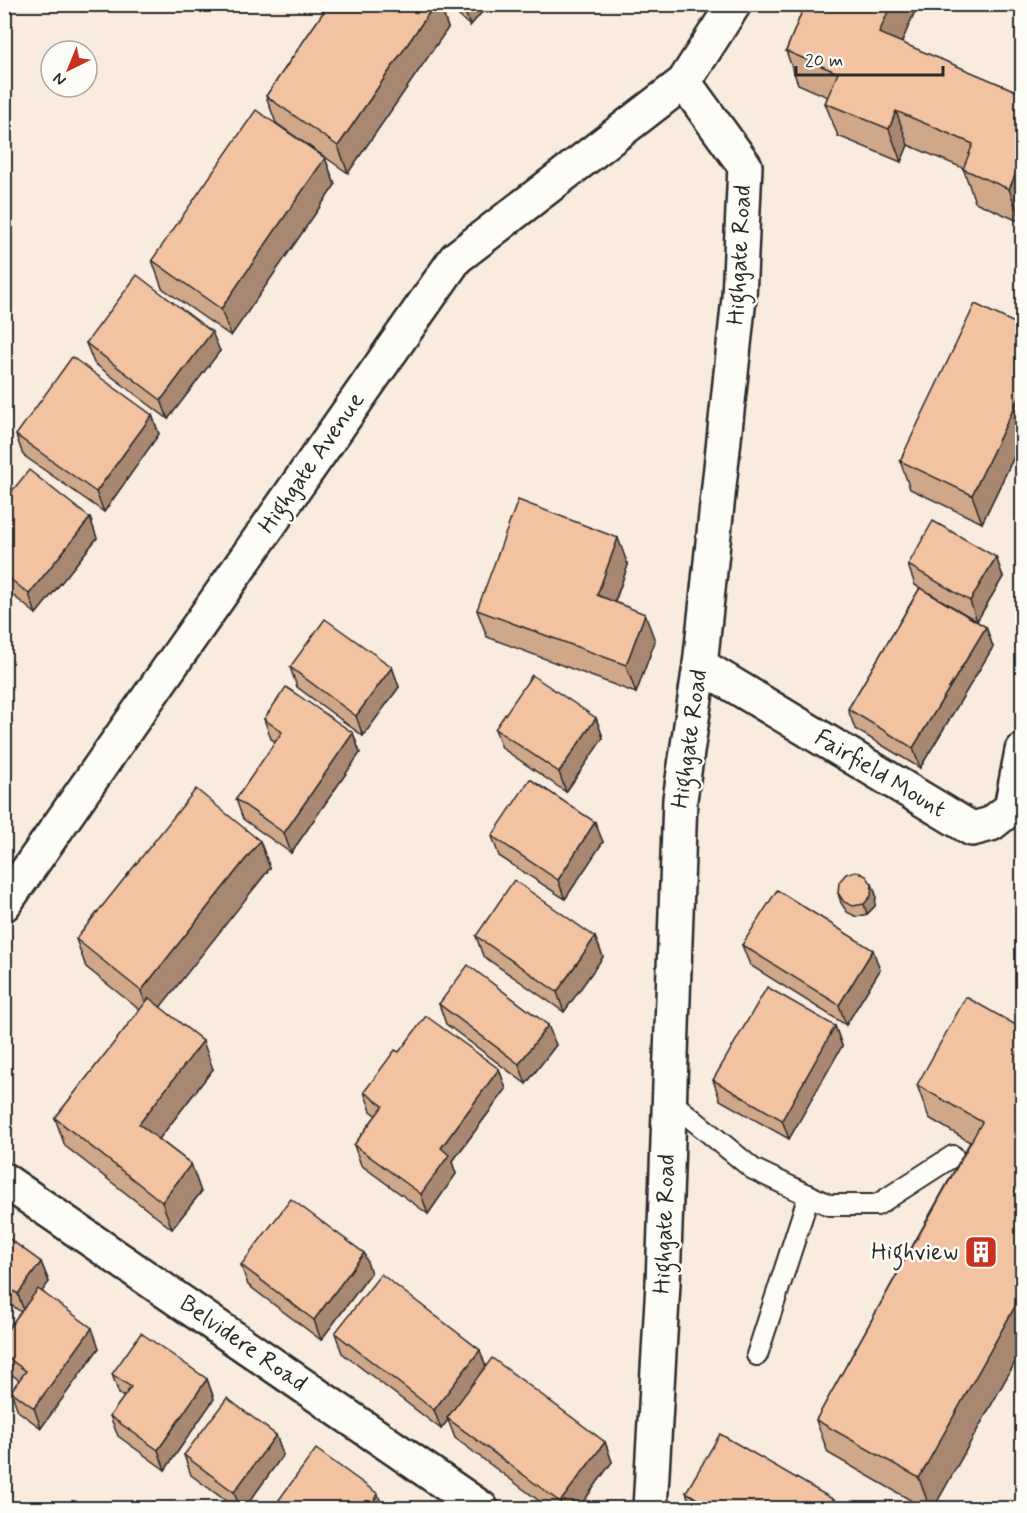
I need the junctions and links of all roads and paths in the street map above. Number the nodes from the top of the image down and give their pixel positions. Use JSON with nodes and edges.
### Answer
{"nodes":[{"id":1,"x":734,"y":4,"type":"edge"},
{"id":2,"x":684,"y":82,"type":"junction"},
{"id":3,"x":700,"y":665,"type":"junction"},
{"id":4,"x":1023,"y":751,"type":"edge"},
{"id":5,"x":4,"y":904,"type":"edge"},
{"id":6,"x":669,"y":1100,"type":"junction"},
{"id":7,"x":953,"y":1156,"type":"dead end"},
{"id":8,"x":4,"y":1180,"type":"edge"},
{"id":9,"x":809,"y":1195,"type":"junction"},
{"id":10,"x":757,"y":1355,"type":"dead end"},
{"id":11,"x":481,"y":1509,"type":"edge"},
{"id":12,"x":650,"y":1509,"type":"edge"}],
"edges":[{"from":1,"to":2,"type":"street"},
{"from":2,"to":3,"type":"street","name":"Highgate Road"},
{"from":2,"to":5,"type":"street","name":"Highgate Avenue"},
{"from":3,"to":4,"type":"street","name":"Fairfield Mount"},
{"from":3,"to":6,"type":"street","name":"Highgate Road"},
{"from":6,"to":9,"type":"lane"},
{"from":6,"to":12,"type":"street","name":"Highgate Road"},
{"from":7,"to":9,"type":"lane"},
{"from":8,"to":11,"type":"street","name":"Belvidere Road"},
{"from":9,"to":10,"type":"lane"}]}
